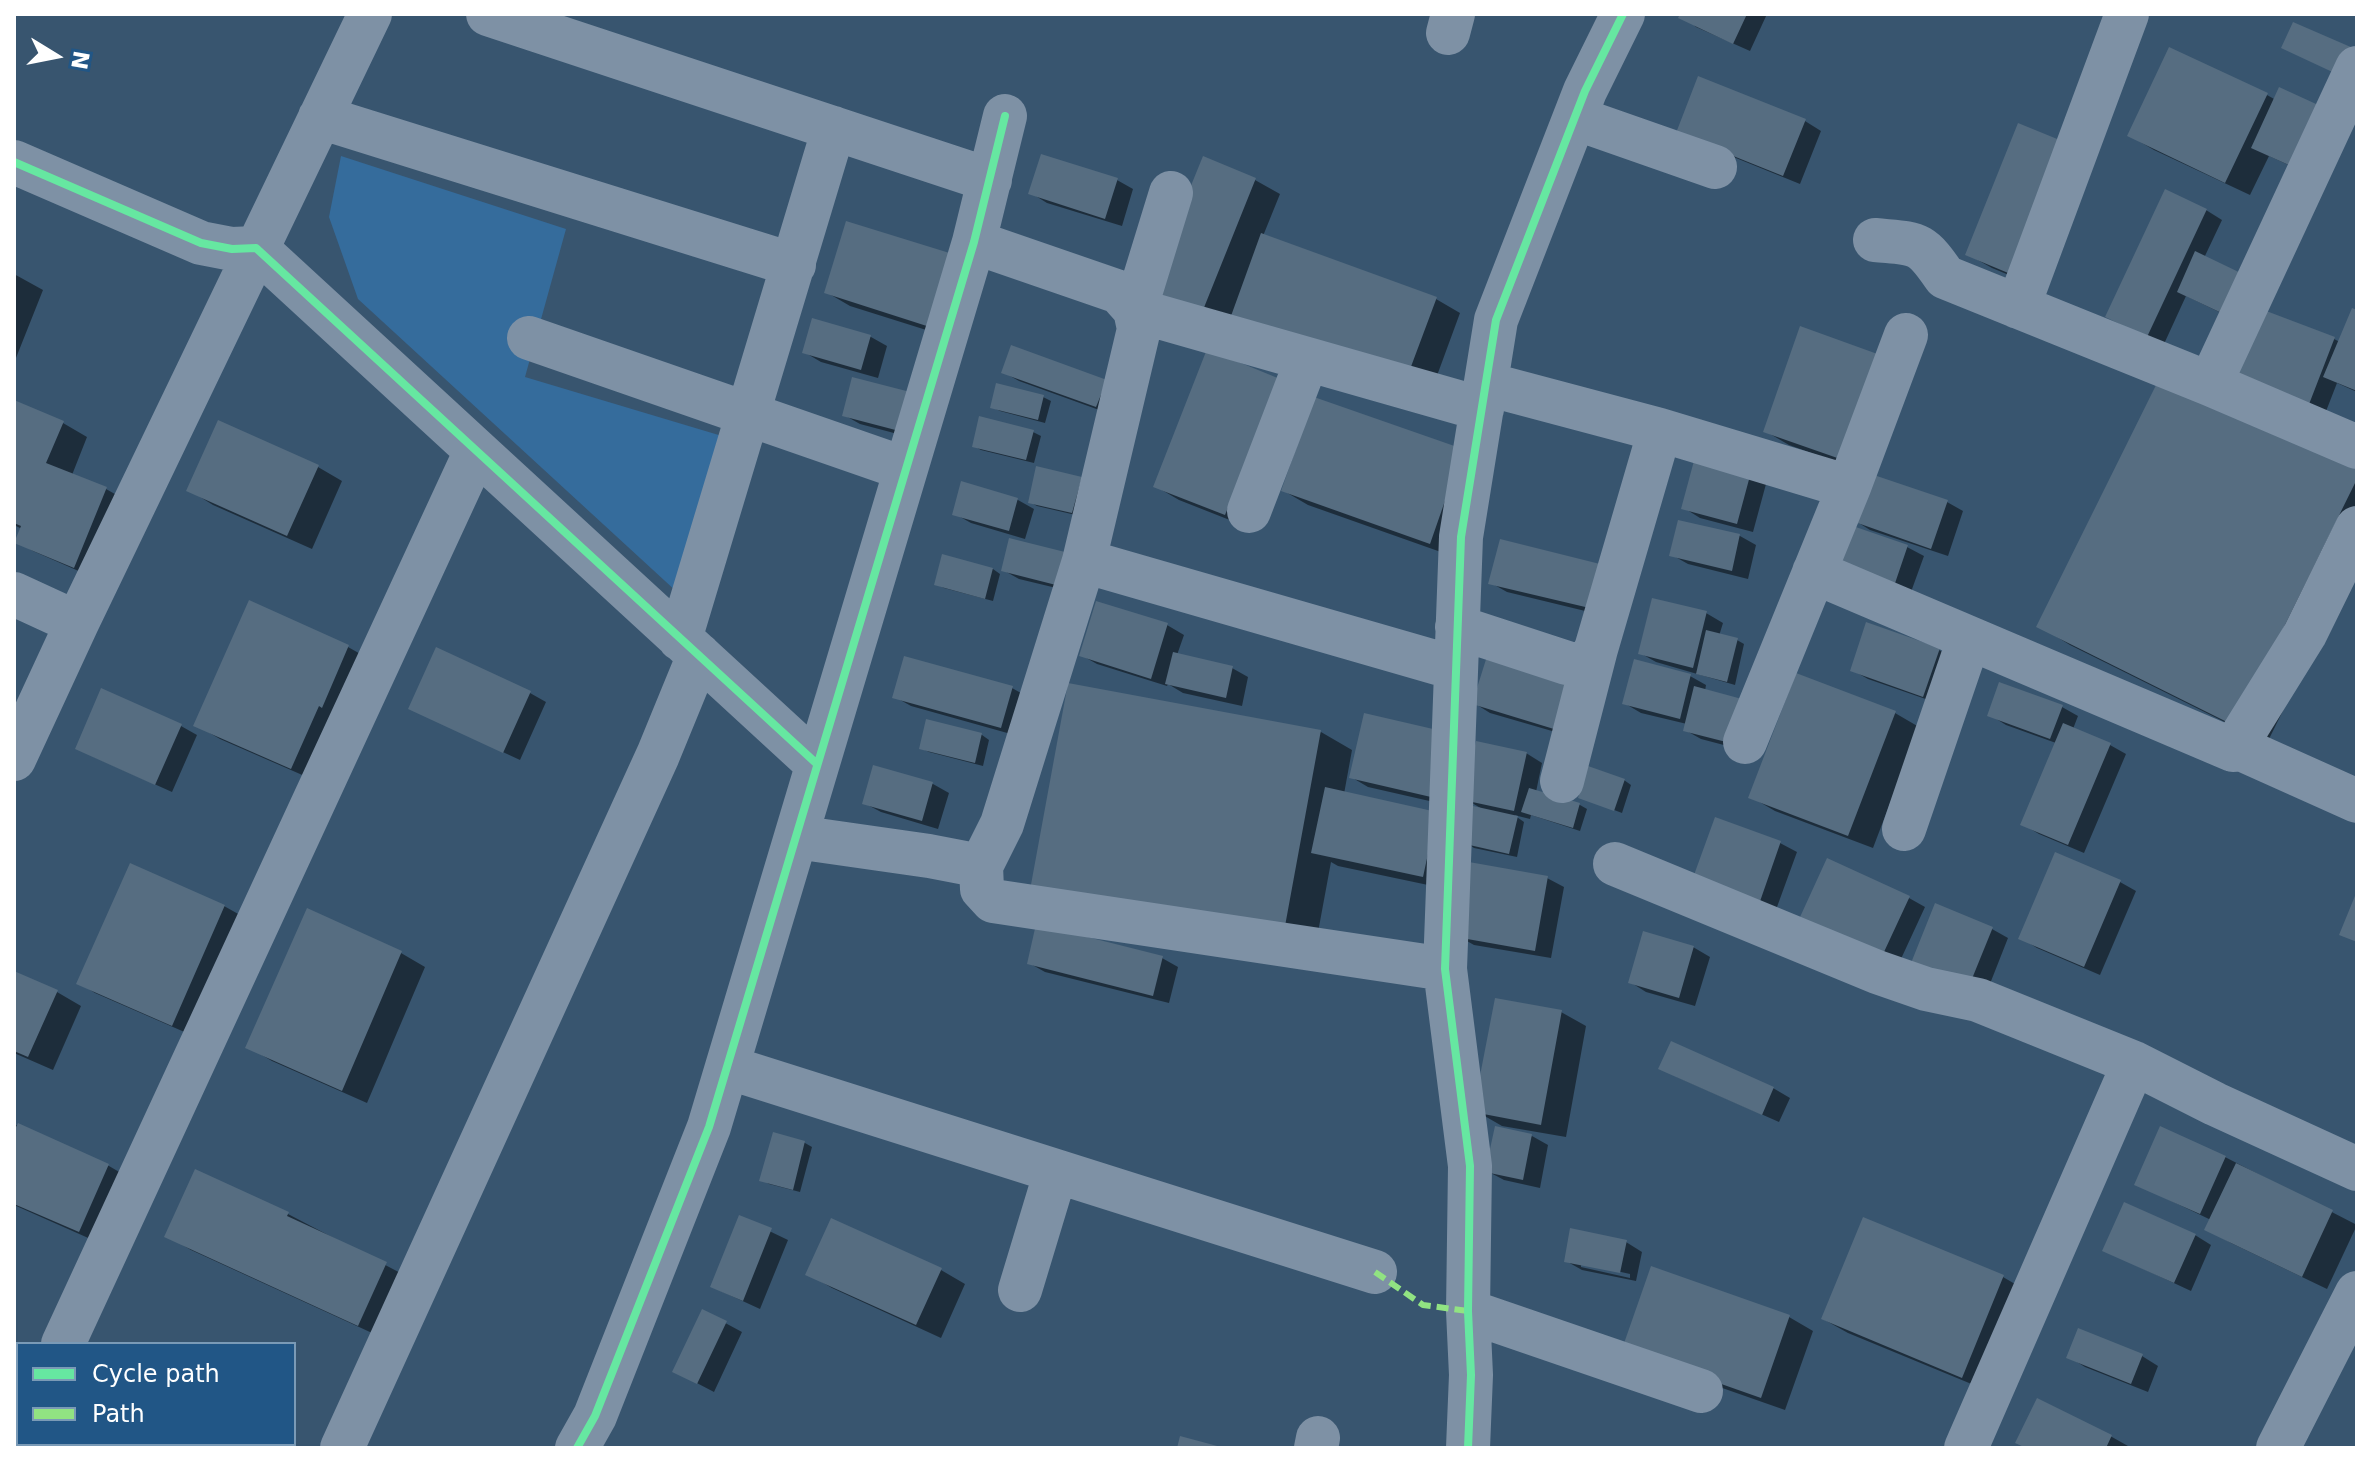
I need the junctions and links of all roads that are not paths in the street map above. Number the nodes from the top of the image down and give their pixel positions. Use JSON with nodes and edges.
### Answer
{"nodes":[{"id":1,"x":370,"y":14,"type":"edge"},
{"id":2,"x":488,"y":14,"type":"edge"},
{"id":3,"x":1623,"y":14,"type":"edge"},
{"id":4,"x":2127,"y":14,"type":"edge"},
{"id":5,"x":2357,"y":68,"type":"edge"},
{"id":6,"x":1005,"y":116,"type":"dead end"},
{"id":7,"x":320,"y":117,"type":"junction"},
{"id":8,"x":1575,"y":118,"type":"junction"},
{"id":9,"x":834,"y":128,"type":"junction"},
{"id":10,"x":14,"y":162,"type":"edge"},
{"id":11,"x":1715,"y":167,"type":"dead end"},
{"id":12,"x":990,"y":180,"type":"junction"},
{"id":13,"x":1171,"y":193,"type":"dead end"},
{"id":14,"x":1875,"y":240,"type":"dead end"},
{"id":15,"x":974,"y":242,"type":"junction"},
{"id":16,"x":256,"y":248,"type":"junction"},
{"id":17,"x":794,"y":265,"type":"junction"},
{"id":18,"x":2018,"y":307,"type":"junction"},
{"id":19,"x":1135,"y":310,"type":"junction"},
{"id":20,"x":1906,"y":335,"type":"dead end"},
{"id":21,"x":529,"y":338,"type":"dead end"},
{"id":22,"x":1307,"y":360,"type":"junction"},
{"id":23,"x":2210,"y":384,"type":"junction"},
{"id":24,"x":1484,"y":397,"type":"junction"},
{"id":25,"x":748,"y":413,"type":"junction"},
{"id":26,"x":1660,"y":430,"type":"junction"},
{"id":27,"x":2357,"y":447,"type":"edge"},
{"id":28,"x":476,"y":451,"type":"junction"},
{"id":29,"x":906,"y":469,"type":"junction"},
{"id":30,"x":1849,"y":487,"type":"junction"},
{"id":31,"x":1249,"y":511,"type":"dead end"},
{"id":32,"x":2357,"y":528,"type":"edge"},
{"id":33,"x":1084,"y":561,"type":"junction"},
{"id":34,"x":1814,"y":572,"type":"junction"},
{"id":35,"x":14,"y":594,"type":"edge"},
{"id":36,"x":77,"y":623,"type":"junction"},
{"id":37,"x":1969,"y":639,"type":"junction"},
{"id":38,"x":690,"y":647,"type":"junction"},
{"id":39,"x":1456,"y":647,"type":"junction"},
{"id":40,"x":1596,"y":649,"type":"junction"},
{"id":41,"x":1745,"y":742,"type":"dead end"},
{"id":42,"x":2233,"y":750,"type":"junction"},
{"id":43,"x":14,"y":759,"type":"edge"},
{"id":44,"x":817,"y":764,"type":"junction"},
{"id":45,"x":1562,"y":781,"type":"dead end"},
{"id":46,"x":2357,"y":801,"type":"edge"},
{"id":47,"x":1904,"y":829,"type":"dead end"},
{"id":48,"x":796,"y":837,"type":"junction"},
{"id":49,"x":1615,"y":864,"type":"dead end"},
{"id":50,"x":981,"y":866,"type":"junction"},
{"id":51,"x":1445,"y":969,"type":"junction"},
{"id":52,"x":2134,"y":1063,"type":"junction"},
{"id":53,"x":727,"y":1067,"type":"junction"},
{"id":54,"x":2357,"y":1169,"type":"edge"},
{"id":55,"x":1056,"y":1171,"type":"junction"},
{"id":56,"x":1375,"y":1272,"type":"dead end"},
{"id":57,"x":1020,"y":1290,"type":"dead end"},
{"id":58,"x":2357,"y":1293,"type":"edge"},
{"id":59,"x":1468,"y":1311,"type":"junction"},
{"id":60,"x":64,"y":1342,"type":"edge"},
{"id":61,"x":1701,"y":1391,"type":"dead end"},
{"id":62,"x":2282,"y":1447,"type":"edge"},
{"id":63,"x":342,"y":1448,"type":"edge"},
{"id":64,"x":577,"y":1448,"type":"edge"},
{"id":65,"x":1468,"y":1448,"type":"edge"},
{"id":66,"x":1966,"y":1448,"type":"edge"}],
"edges":[{"from":1,"to":7,"type":"street"},
{"from":2,"to":9,"type":"street"},
{"from":3,"to":8,"type":"street"},
{"from":4,"to":18,"type":"street"},
{"from":5,"to":23,"type":"street"},
{"from":6,"to":12,"type":"street"},
{"from":7,"to":16,"type":"street"},
{"from":7,"to":17,"type":"street"},
{"from":8,"to":11,"type":"street"},
{"from":8,"to":24,"type":"street"},
{"from":9,"to":12,"type":"street"},
{"from":9,"to":17,"type":"street"},
{"from":10,"to":16,"type":"street"},
{"from":12,"to":15,"type":"street"},
{"from":13,"to":19,"type":"street"},
{"from":14,"to":18,"type":"street"},
{"from":15,"to":19,"type":"street"},
{"from":15,"to":29,"type":"street"},
{"from":16,"to":28,"type":"street"},
{"from":16,"to":36,"type":"street"},
{"from":17,"to":25,"type":"street"},
{"from":18,"to":23,"type":"street"},
{"from":19,"to":22,"type":"street"},
{"from":19,"to":33,"type":"street"},
{"from":20,"to":30,"type":"street"},
{"from":21,"to":25,"type":"street"},
{"from":22,"to":24,"type":"street"},
{"from":22,"to":31,"type":"street"},
{"from":23,"to":27,"type":"street"},
{"from":24,"to":26,"type":"street"},
{"from":24,"to":39,"type":"street"},
{"from":25,"to":29,"type":"street"},
{"from":25,"to":38,"type":"street"},
{"from":26,"to":30,"type":"street"},
{"from":26,"to":40,"type":"street"},
{"from":28,"to":38,"type":"street"},
{"from":28,"to":60,"type":"street"},
{"from":29,"to":44,"type":"street"},
{"from":30,"to":34,"type":"street"},
{"from":32,"to":42,"type":"street"},
{"from":33,"to":39,"type":"street"},
{"from":33,"to":50,"type":"street"},
{"from":34,"to":37,"type":"street"},
{"from":34,"to":41,"type":"street"},
{"from":35,"to":36,"type":"street"},
{"from":36,"to":43,"type":"street"},
{"from":37,"to":42,"type":"street"},
{"from":37,"to":47,"type":"street"},
{"from":38,"to":44,"type":"street"},
{"from":38,"to":63,"type":"street"},
{"from":39,"to":40,"type":"street"},
{"from":39,"to":51,"type":"street"},
{"from":40,"to":45,"type":"street"},
{"from":42,"to":46,"type":"street"},
{"from":44,"to":48,"type":"street"},
{"from":48,"to":50,"type":"street"},
{"from":48,"to":53,"type":"street"},
{"from":49,"to":52,"type":"street"},
{"from":50,"to":51,"type":"street"},
{"from":51,"to":59,"type":"street"},
{"from":52,"to":54,"type":"street"},
{"from":52,"to":66,"type":"street"},
{"from":53,"to":55,"type":"street"},
{"from":53,"to":64,"type":"street"},
{"from":55,"to":56,"type":"street"},
{"from":55,"to":57,"type":"street"},
{"from":58,"to":62,"type":"street"},
{"from":59,"to":61,"type":"street"},
{"from":59,"to":65,"type":"street"}]}
